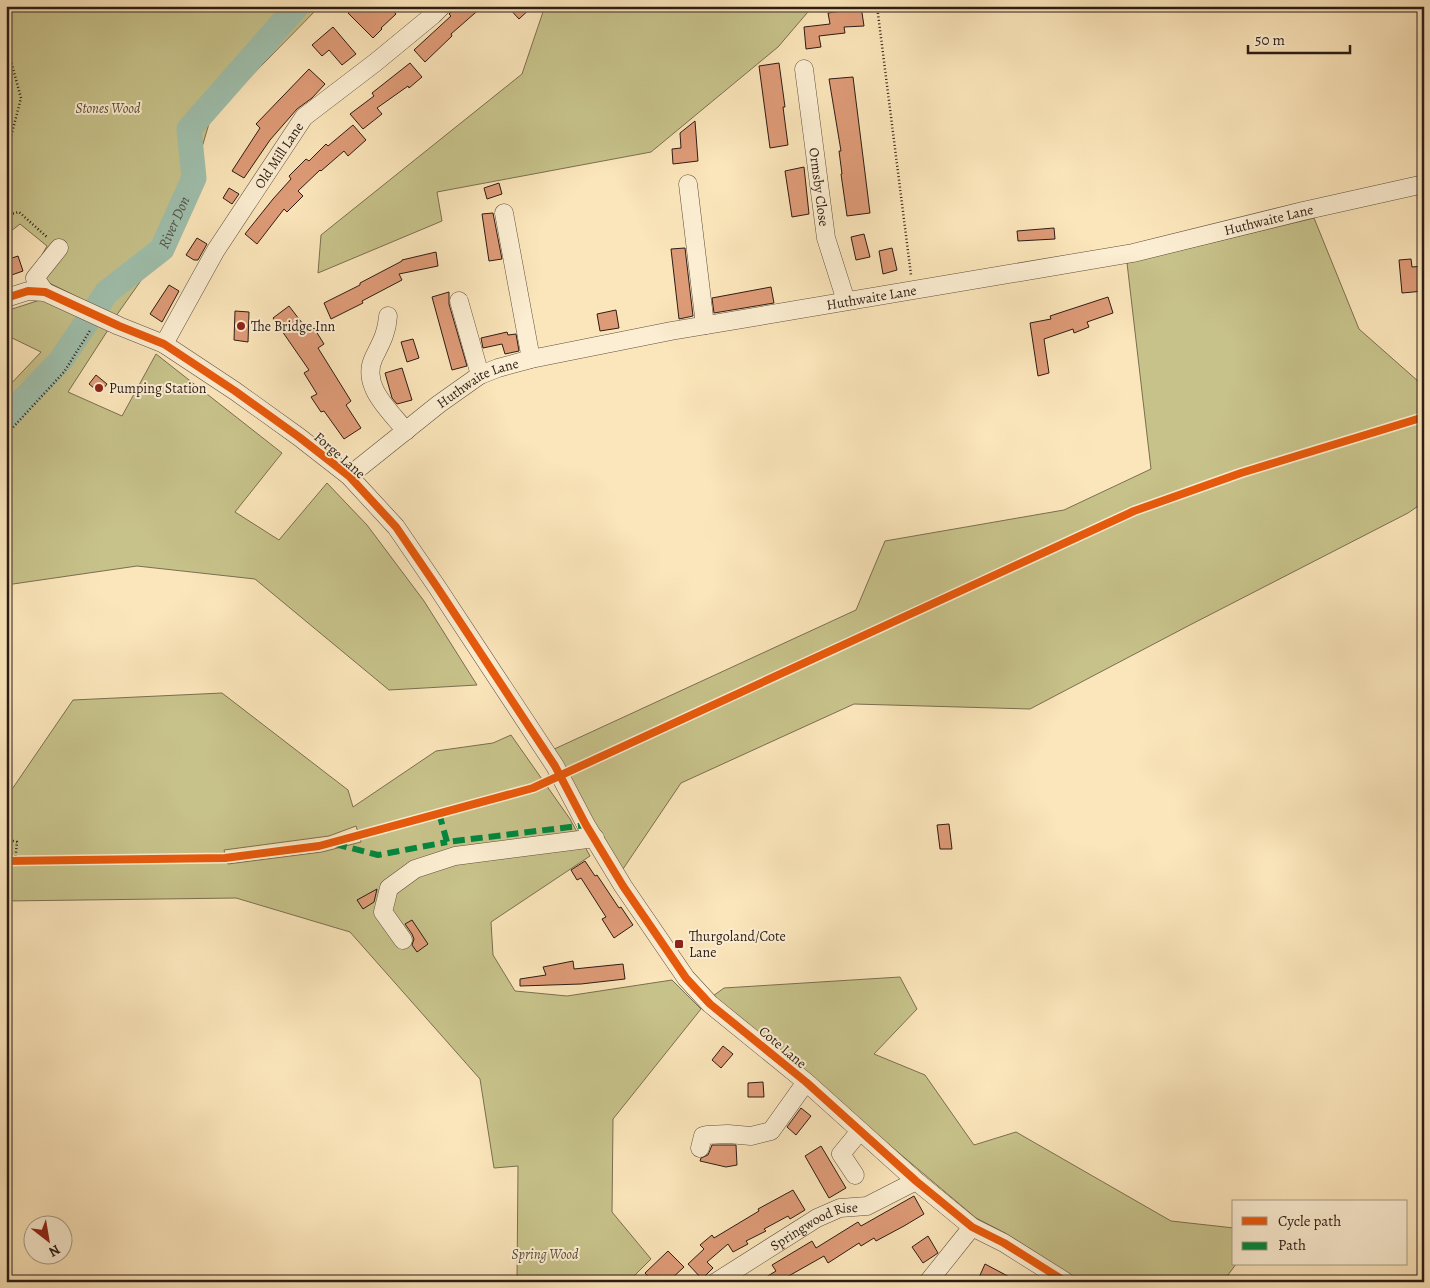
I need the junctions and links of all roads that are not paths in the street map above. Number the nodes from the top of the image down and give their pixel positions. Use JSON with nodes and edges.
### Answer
{"nodes":[{"id":1,"x":442,"y":6,"type":"edge"},
{"id":2,"x":804,"y":69,"type":"dead end"},
{"id":3,"x":688,"y":184,"type":"dead end"},
{"id":4,"x":1424,"y":184,"type":"edge"},
{"id":5,"x":504,"y":213,"type":"dead end"},
{"id":6,"x":59,"y":248,"type":"road end"},
{"id":7,"x":44,"y":292,"type":"junction"},
{"id":8,"x":6,"y":298,"type":"edge"},
{"id":9,"x":459,"y":301,"type":"dead end"},
{"id":10,"x":846,"y":301,"type":"junction"},
{"id":11,"x":388,"y":314,"type":"dead end"},
{"id":12,"x":705,"y":325,"type":"junction"},
{"id":13,"x":164,"y":344,"type":"junction"},
{"id":14,"x":531,"y":360,"type":"junction"},
{"id":15,"x":480,"y":375,"type":"junction"},
{"id":16,"x":406,"y":431,"type":"junction"},
{"id":17,"x":349,"y":476,"type":"junction"},
{"id":18,"x":555,"y":766,"type":"joint"},
{"id":19,"x":595,"y":838,"type":"junction"},
{"id":20,"x":403,"y":940,"type":"dead end"},
{"id":21,"x":806,"y":1082,"type":"junction"},
{"id":22,"x":860,"y":1130,"type":"junction"},
{"id":23,"x":700,"y":1148,"type":"dead end"},
{"id":24,"x":855,"y":1175,"type":"dead end"},
{"id":25,"x":916,"y":1181,"type":"junction"},
{"id":26,"x":972,"y":1227,"type":"junction"},
{"id":27,"x":716,"y":1282,"type":"edge"},
{"id":28,"x":928,"y":1282,"type":"edge"},
{"id":29,"x":1066,"y":1282,"type":"edge"}],
"edges":[{"from":1,"to":13,"type":"street","name":"Old Mill Lane"},
{"from":2,"to":10,"type":"street","name":"Ormsby Close"},
{"from":3,"to":12,"type":"street"},
{"from":4,"to":10,"type":"street","name":"Huthwaite Lane"},
{"from":5,"to":14,"type":"street"},
{"from":6,"to":7,"type":"street"},
{"from":7,"to":8,"type":"street","name":"Forge Lane"},
{"from":7,"to":13,"type":"street","name":"Forge Lane"},
{"from":9,"to":15,"type":"street"},
{"from":10,"to":12,"type":"street","name":"Huthwaite Lane"},
{"from":11,"to":16,"type":"street"},
{"from":12,"to":14,"type":"street","name":"Huthwaite Lane"},
{"from":13,"to":17,"type":"street","name":"Forge Lane"},
{"from":14,"to":15,"type":"street","name":"Huthwaite Lane"},
{"from":15,"to":16,"type":"street","name":"Huthwaite Lane"},
{"from":16,"to":17,"type":"street","name":"Huthwaite Lane"},
{"from":17,"to":18,"type":"street","name":"Forge Lane"},
{"from":18,"to":19,"type":"street","name":"Cote Lane"},
{"from":19,"to":20,"type":"street"},
{"from":19,"to":21,"type":"street","name":"Cote Lane"},
{"from":21,"to":22,"type":"street","name":"Cote Lane"},
{"from":21,"to":23,"type":"street"},
{"from":22,"to":24,"type":"street"},
{"from":22,"to":25,"type":"street","name":"Cote Lane"},
{"from":25,"to":26,"type":"street","name":"Cote Lane"},
{"from":25,"to":27,"type":"street","name":"Springwood Rise"},
{"from":26,"to":28,"type":"street"},
{"from":26,"to":29,"type":"street","name":"Cote Lane"}]}
